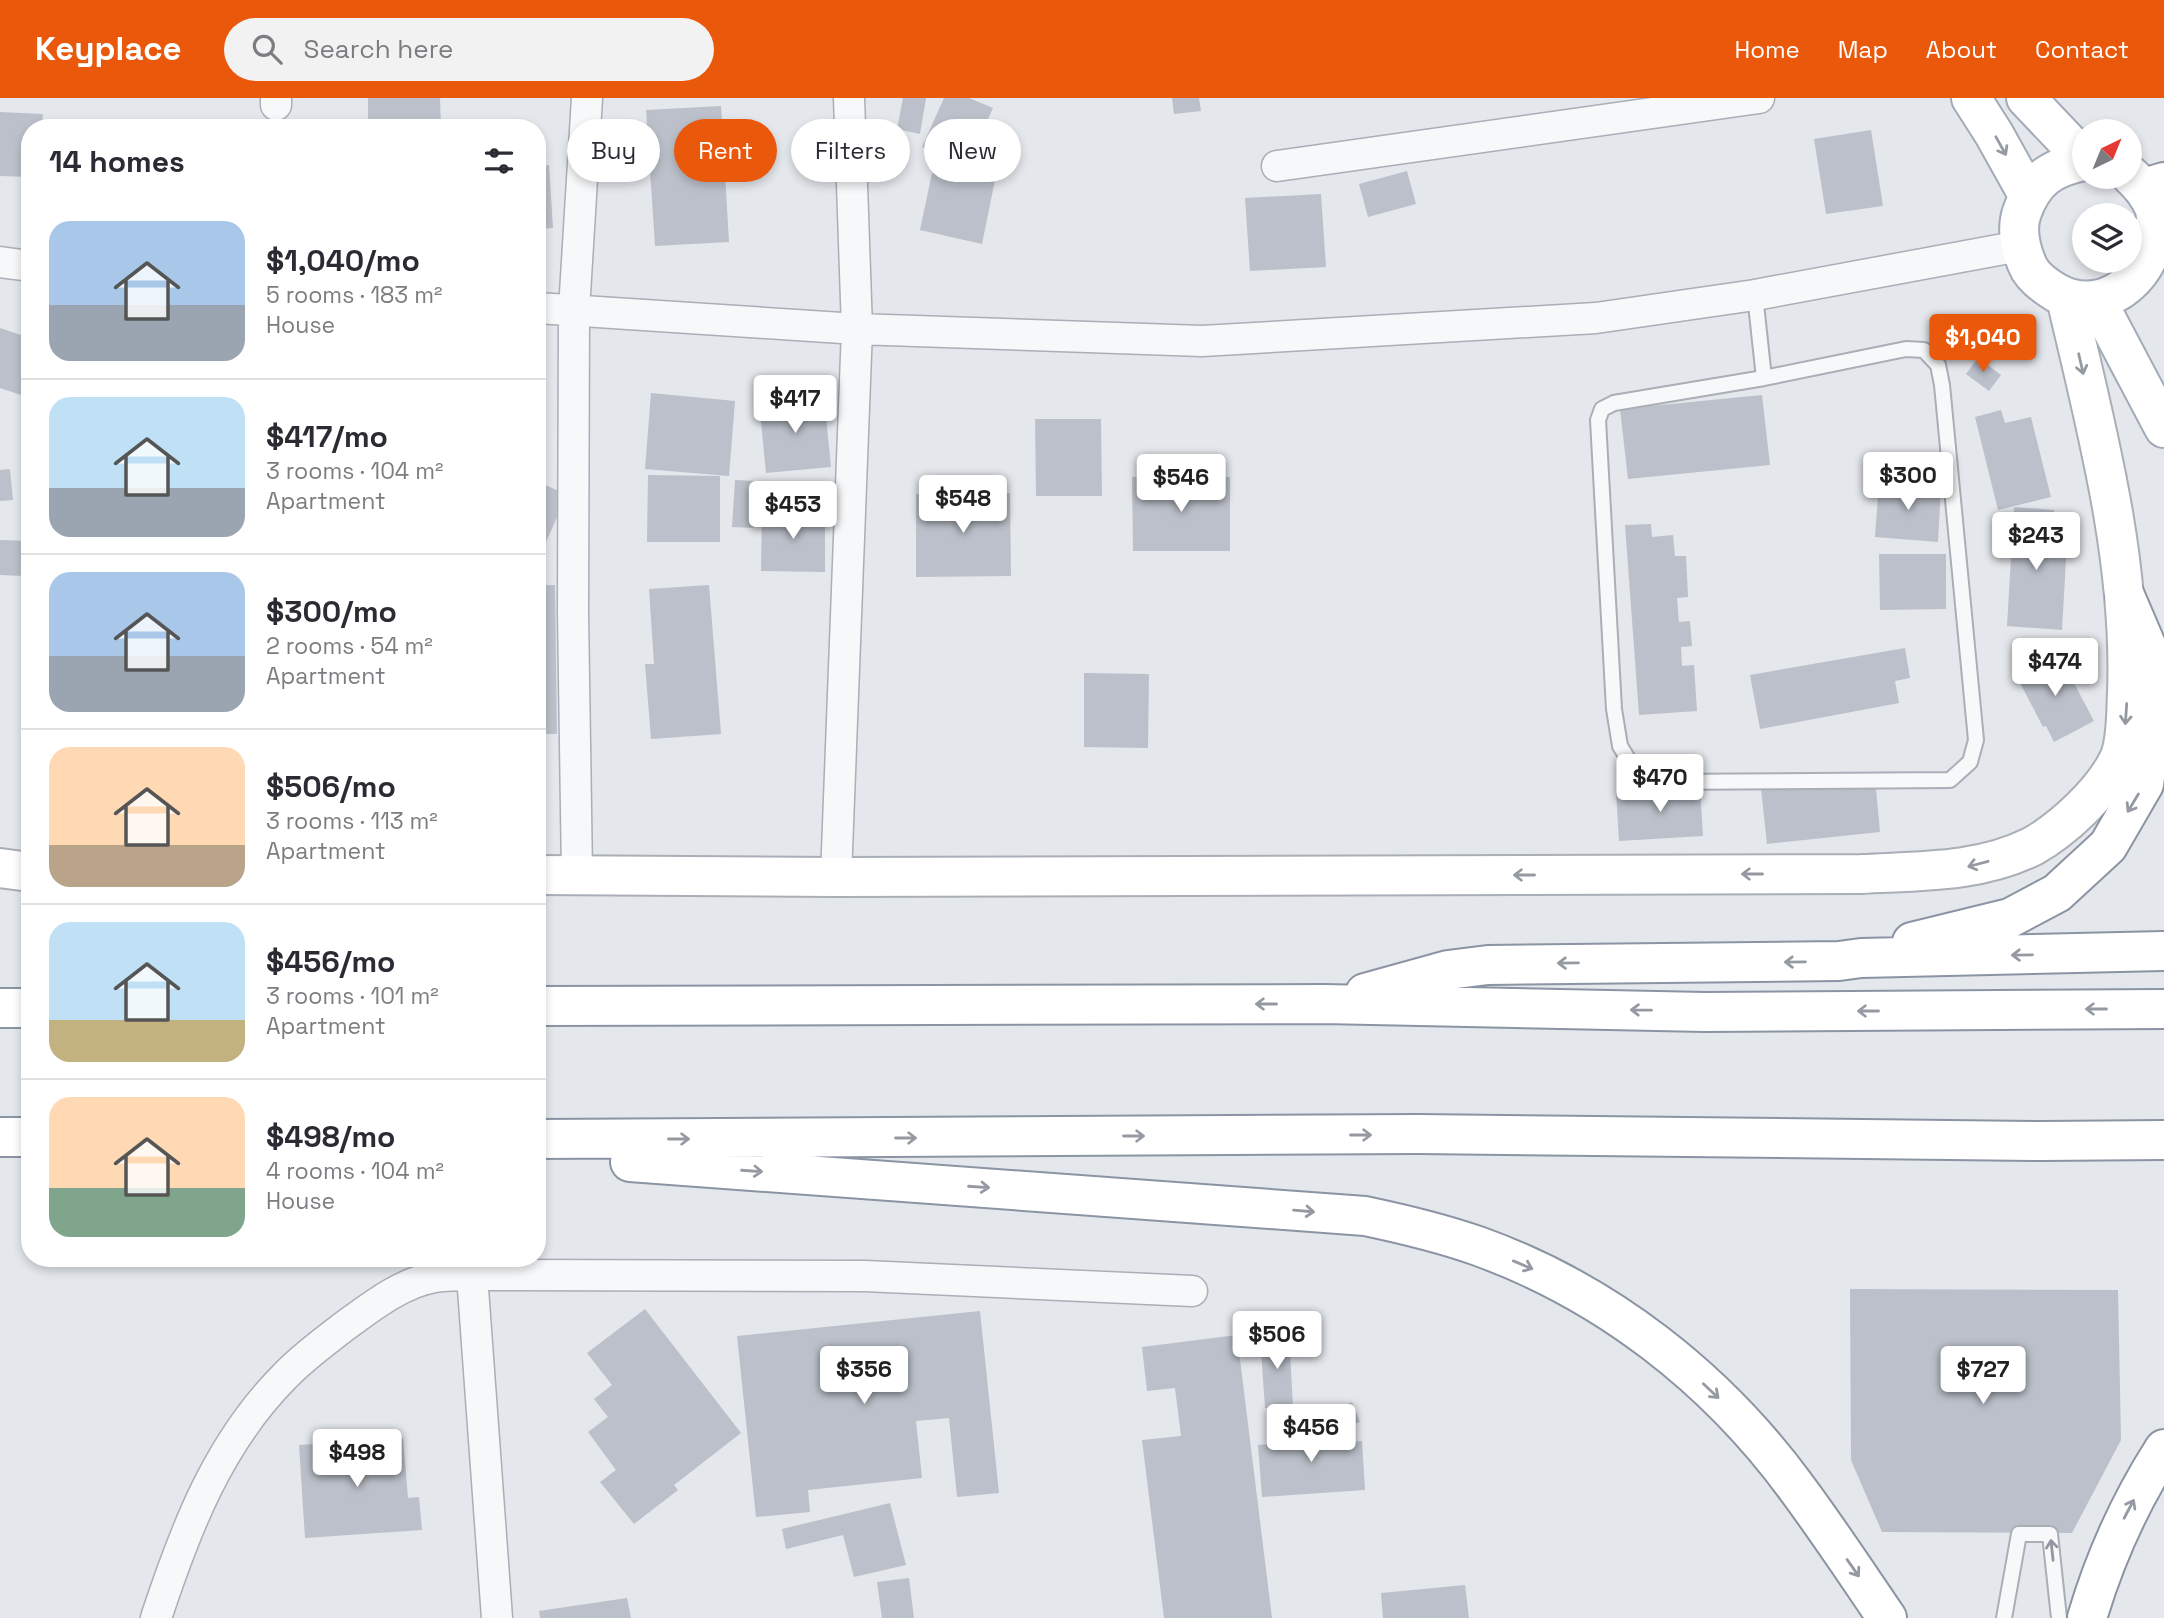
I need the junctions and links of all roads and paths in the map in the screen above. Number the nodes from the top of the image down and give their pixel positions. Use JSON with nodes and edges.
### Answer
{"nodes":[{"id":1,"x":587,"y":98,"type":"edge"},
{"id":2,"x":849,"y":98,"type":"edge"},
{"id":3,"x":1759,"y":98,"type":"edge"},
{"id":4,"x":1971,"y":98,"type":"edge"},
{"id":5,"x":2026,"y":98,"type":"edge"},
{"id":6,"x":2072,"y":147,"type":"edge"},
{"id":7,"x":2072,"y":163,"type":"edge"},
{"id":8,"x":1278,"y":166,"type":"dead end"},
{"id":9,"x":2146,"y":182,"type":"edge"},
{"id":10,"x":2028,"y":195,"type":"junction"},
{"id":11,"x":2020,"y":246,"type":"junction"},
{"id":12,"x":2159,"y":259,"type":"edge"},
{"id":13,"x":0,"y":262,"type":"edge"},
{"id":14,"x":21,"y":265,"type":"edge"},
{"id":15,"x":1755,"y":295,"type":"junction"},
{"id":16,"x":2081,"y":299,"type":"junction"},
{"id":17,"x":546,"y":308,"type":"edge"},
{"id":18,"x":574,"y":310,"type":"junction"},
{"id":19,"x":857,"y":329,"type":"junction"},
{"id":20,"x":1764,"y":378,"type":"junction"},
{"id":21,"x":2164,"y":428,"type":"edge"},
{"id":22,"x":2125,"y":596,"type":"junction"},
{"id":23,"x":0,"y":868,"type":"edge"},
{"id":24,"x":21,"y":871,"type":"edge"},
{"id":25,"x":576,"y":874,"type":"junction"},
{"id":26,"x":546,"y":875,"type":"edge"},
{"id":27,"x":835,"y":877,"type":"junction"},
{"id":28,"x":2164,"y":951,"type":"edge"},
{"id":29,"x":1839,"y":961,"type":"junction"},
{"id":30,"x":1324,"y":1004,"type":"junction"},
{"id":31,"x":546,"y":1006,"type":"edge"},
{"id":32,"x":0,"y":1008,"type":"edge"},
{"id":33,"x":21,"y":1008,"type":"edge"},
{"id":34,"x":2164,"y":1009,"type":"edge"},
{"id":35,"x":0,"y":1137,"type":"edge"},
{"id":36,"x":21,"y":1138,"type":"edge"},
{"id":37,"x":546,"y":1139,"type":"edge"},
{"id":38,"x":2164,"y":1140,"type":"edge"},
{"id":39,"x":546,"y":1157,"type":"edge"},
{"id":40,"x":472,"y":1275,"type":"junction"},
{"id":41,"x":1192,"y":1291,"type":"dead end"},
{"id":42,"x":2164,"y":1449,"type":"edge"},
{"id":43,"x":156,"y":1618,"type":"edge"},
{"id":44,"x":497,"y":1618,"type":"edge"},
{"id":45,"x":1887,"y":1618,"type":"edge"},
{"id":46,"x":2004,"y":1618,"type":"edge"},
{"id":47,"x":2059,"y":1618,"type":"edge"},
{"id":48,"x":2087,"y":1618,"type":"edge"}],
"edges":[{"from":1,"to":18,"type":"street"},
{"from":2,"to":19,"type":"street"},
{"from":3,"to":8,"type":"street"},
{"from":4,"to":10,"type":"main road","one_way":true},
{"from":5,"to":6,"type":"main road"},
{"from":7,"to":10,"type":"main road"},
{"from":9,"to":12,"type":"main road"},
{"from":10,"to":11,"type":"main road"},
{"from":11,"to":15,"type":"street"},
{"from":11,"to":16,"type":"main road"},
{"from":12,"to":16,"type":"main road"},
{"from":13,"to":14,"type":"street"},
{"from":15,"to":19,"type":"street"},
{"from":15,"to":20,"type":"lane"},
{"from":16,"to":21,"type":"main road"},
{"from":16,"to":22,"type":"main road","one_way":true},
{"from":17,"to":18,"type":"street"},
{"from":18,"to":19,"type":"street"},
{"from":18,"to":25,"type":"street"},
{"from":19,"to":27,"type":"street"},
{"from":20,"to":20,"type":"lane"},
{"from":22,"to":27,"type":"main road","one_way":true},
{"from":22,"to":29,"type":"main road","one_way":true},
{"from":23,"to":24,"type":"main road"},
{"from":25,"to":26,"type":"main road"},
{"from":25,"to":27,"type":"main road"},
{"from":28,"to":29,"type":"main road","one_way":true},
{"from":29,"to":30,"type":"main road","one_way":true},
{"from":30,"to":31,"type":"main road","one_way":true},
{"from":34,"to":30,"type":"main road","one_way":true},
{"from":32,"to":33,"type":"main road"},
{"from":35,"to":36,"type":"main road"},
{"from":37,"to":38,"type":"main road","one_way":true},
{"from":39,"to":45,"type":"main road","one_way":true},
{"from":40,"to":41,"type":"street"},
{"from":40,"to":43,"type":"street"},
{"from":40,"to":44,"type":"street"},
{"from":48,"to":42,"type":"main road","one_way":true},
{"from":47,"to":46,"type":"lane","one_way":true}]}
